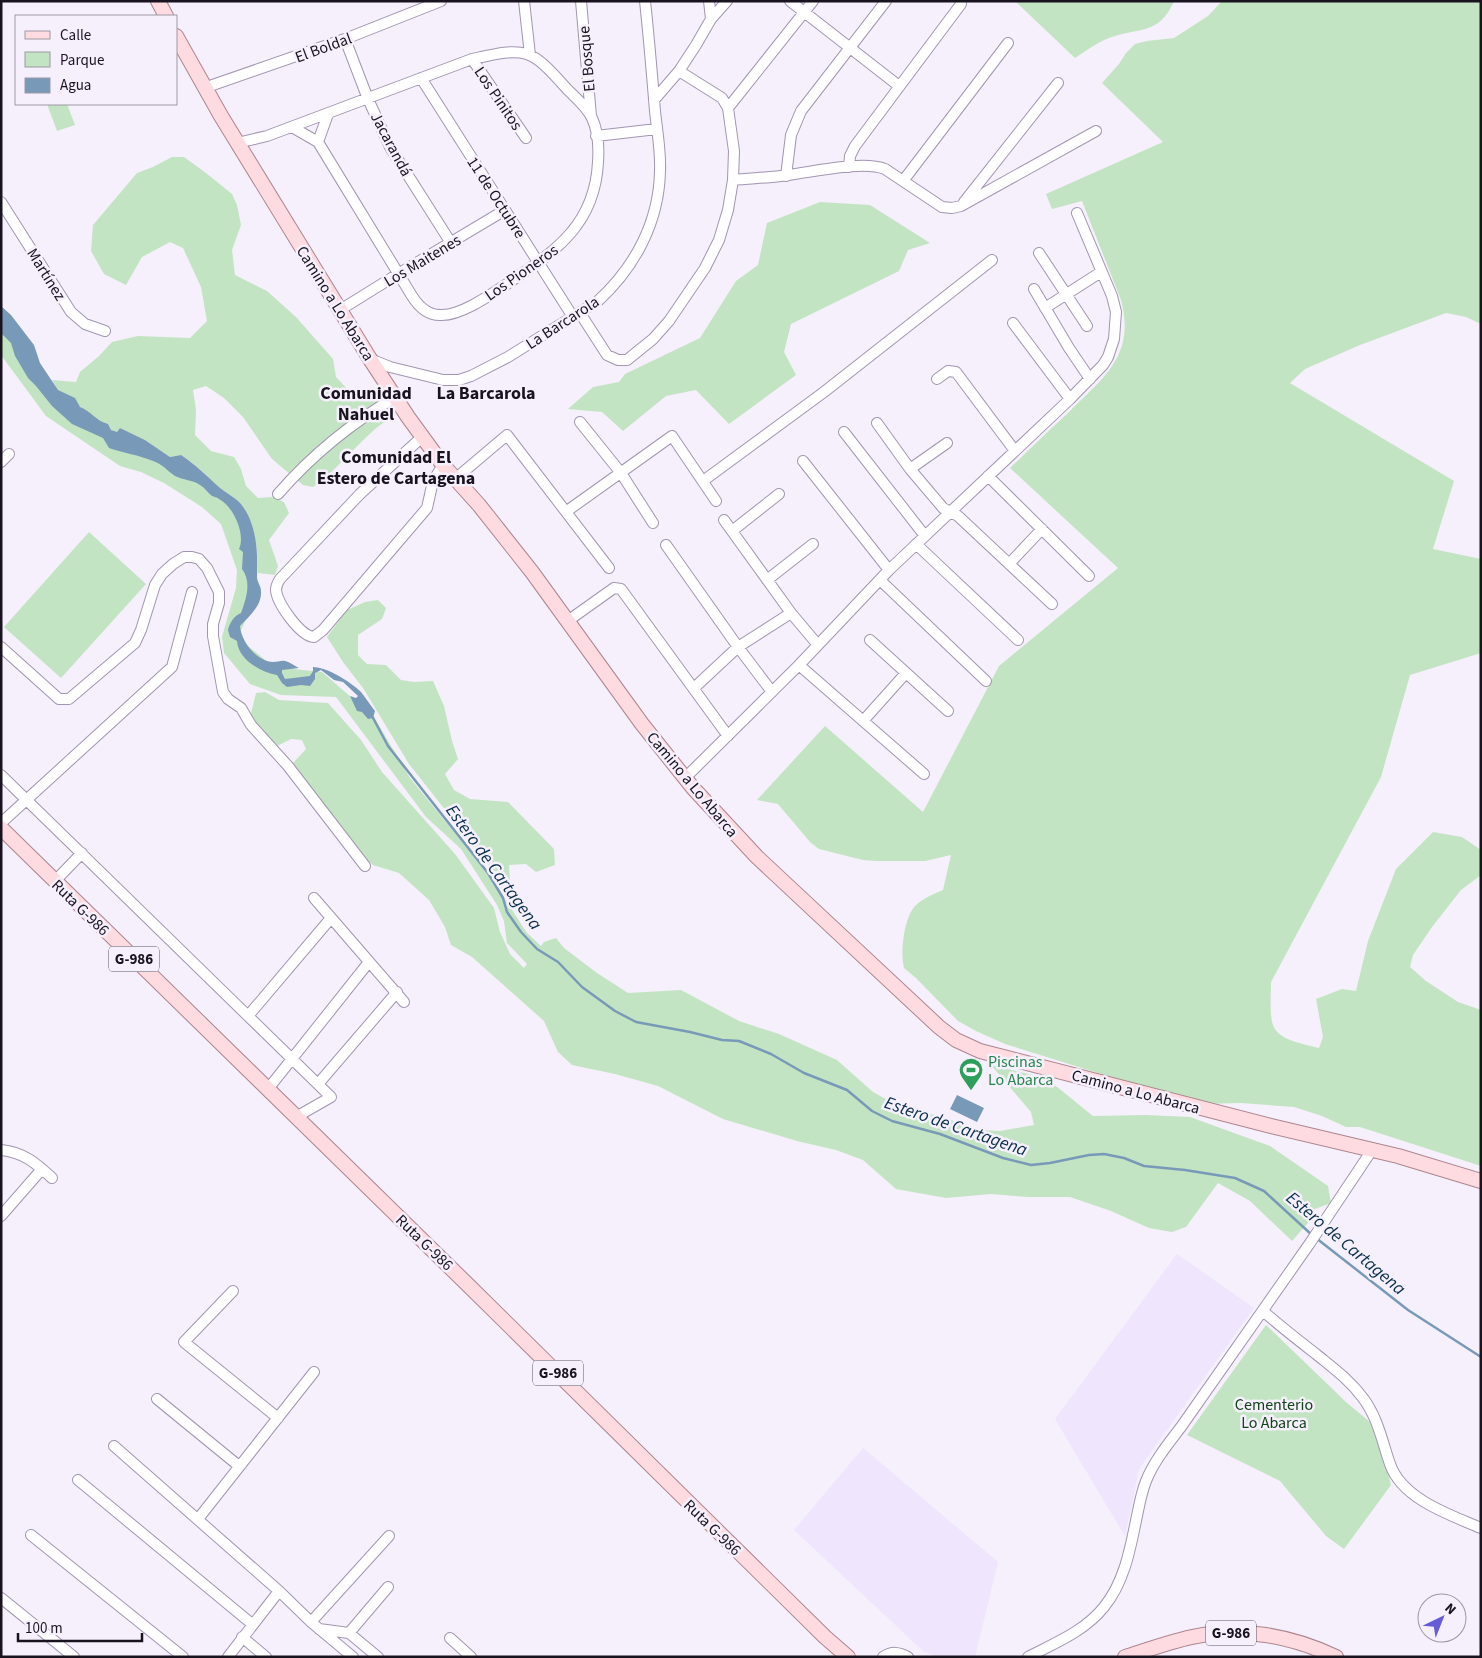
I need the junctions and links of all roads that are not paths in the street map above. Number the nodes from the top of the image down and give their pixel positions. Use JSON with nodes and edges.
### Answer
{"nodes":[{"id":1,"x":158,"y":1,"type":"edge"},
{"id":2,"x":441,"y":1,"type":"edge"},
{"id":3,"x":524,"y":1,"type":"edge"},
{"id":4,"x":581,"y":1,"type":"edge"},
{"id":5,"x":645,"y":1,"type":"edge"},
{"id":6,"x":709,"y":1,"type":"edge"},
{"id":7,"x":727,"y":1,"type":"edge"},
{"id":8,"x":790,"y":1,"type":"edge"},
{"id":9,"x":813,"y":1,"type":"edge"},
{"id":10,"x":886,"y":1,"type":"edge"},
{"id":11,"x":961,"y":4,"type":"dead end"},
{"id":12,"x":804,"y":13,"type":"junction"},
{"id":13,"x":165,"y":15,"type":"edge"},
{"id":14,"x":710,"y":19,"type":"junction"},
{"id":15,"x":345,"y":39,"type":"junction"},
{"id":16,"x":178,"y":40,"type":"edge"},
{"id":17,"x":1008,"y":43,"type":"dead end"},
{"id":18,"x":850,"y":48,"type":"junction"},
{"id":19,"x":530,"y":55,"type":"junction"},
{"id":20,"x":472,"y":59,"type":"junction"},
{"id":21,"x":679,"y":71,"type":"junction"},
{"id":22,"x":421,"y":78,"type":"junction"},
{"id":23,"x":1058,"y":83,"type":"dead end"},
{"id":24,"x":899,"y":86,"type":"junction"},
{"id":25,"x":204,"y":88,"type":"junction"},
{"id":26,"x":368,"y":99,"type":"junction"},
{"id":27,"x":654,"y":100,"type":"junction"},
{"id":28,"x":728,"y":108,"type":"junction"},
{"id":29,"x":328,"y":114,"type":"junction"},
{"id":30,"x":591,"y":116,"type":"junction"},
{"id":31,"x":292,"y":127,"type":"junction"},
{"id":32,"x":657,"y":130,"type":"junction"},
{"id":33,"x":1096,"y":131,"type":"dead end"},
{"id":34,"x":596,"y":136,"type":"junction"},
{"id":35,"x":526,"y":138,"type":"dead end"},
{"id":36,"x":318,"y":142,"type":"junction"},
{"id":37,"x":237,"y":144,"type":"junction"},
{"id":38,"x":849,"y":167,"type":"junction"},
{"id":39,"x":786,"y":176,"type":"junction"},
{"id":40,"x":733,"y":180,"type":"junction"},
{"id":41,"x":903,"y":181,"type":"junction"},
{"id":42,"x":1,"y":202,"type":"edge"},
{"id":43,"x":961,"y":206,"type":"junction"},
{"id":44,"x":505,"y":210,"type":"junction"},
{"id":45,"x":1077,"y":213,"type":"dead end"},
{"id":46,"x":451,"y":242,"type":"junction"},
{"id":47,"x":1039,"y":253,"type":"dead end"},
{"id":48,"x":992,"y":260,"type":"dead end"},
{"id":49,"x":539,"y":262,"type":"junction"},
{"id":50,"x":1101,"y":272,"type":"junction"},
{"id":51,"x":398,"y":274,"type":"junction"},
{"id":52,"x":1034,"y":289,"type":"dead end"},
{"id":53,"x":1067,"y":294,"type":"junction"},
{"id":54,"x":1045,"y":308,"type":"junction"},
{"id":55,"x":340,"y":310,"type":"junction"},
{"id":56,"x":576,"y":315,"type":"junction"},
{"id":57,"x":1013,"y":323,"type":"dead end"},
{"id":58,"x":1087,"y":326,"type":"dead end"},
{"id":59,"x":105,"y":331,"type":"dead end"},
{"id":60,"x":370,"y":359,"type":"junction"},
{"id":61,"x":937,"y":379,"type":"dead end"},
{"id":62,"x":1090,"y":379,"type":"junction"},
{"id":63,"x":396,"y":397,"type":"junction"},
{"id":64,"x":1070,"y":399,"type":"junction"},
{"id":65,"x":580,"y":422,"type":"dead end"},
{"id":66,"x":876,"y":423,"type":"dead end"},
{"id":67,"x":844,"y":432,"type":"dead end"},
{"id":68,"x":422,"y":437,"type":"junction"},
{"id":69,"x":947,"y":443,"type":"dead end"},
{"id":70,"x":1015,"y":451,"type":"junction"},
{"id":71,"x":803,"y":461,"type":"dead end"},
{"id":72,"x":443,"y":465,"type":"junction"},
{"id":73,"x":910,"y":469,"type":"junction"},
{"id":74,"x":621,"y":473,"type":"junction"},
{"id":75,"x":988,"y":476,"type":"junction"},
{"id":76,"x":454,"y":479,"type":"junction"},
{"id":77,"x":703,"y":481,"type":"junction"},
{"id":78,"x":278,"y":494,"type":"dead end"},
{"id":79,"x":779,"y":494,"type":"dead end"},
{"id":80,"x":716,"y":501,"type":"dead end"},
{"id":81,"x":567,"y":511,"type":"junction"},
{"id":82,"x":950,"y":512,"type":"junction"},
{"id":83,"x":724,"y":520,"type":"dead end"},
{"id":84,"x":653,"y":523,"type":"dead end"},
{"id":85,"x":1042,"y":529,"type":"junction"},
{"id":86,"x":732,"y":530,"type":"junction"},
{"id":87,"x":925,"y":536,"type":"junction"},
{"id":88,"x":813,"y":544,"type":"dead end"},
{"id":89,"x":916,"y":544,"type":"junction"},
{"id":90,"x":666,"y":545,"type":"dead end"},
{"id":91,"x":1009,"y":564,"type":"junction"},
{"id":92,"x":609,"y":568,"type":"dead end"},
{"id":93,"x":889,"y":570,"type":"junction"},
{"id":94,"x":1089,"y":576,"type":"dead end"},
{"id":95,"x":767,"y":580,"type":"junction"},
{"id":96,"x":880,"y":580,"type":"junction"},
{"id":97,"x":192,"y":592,"type":"dead end"},
{"id":98,"x":1052,"y":604,"type":"dead end"},
{"id":99,"x":791,"y":613,"type":"junction"},
{"id":100,"x":569,"y":620,"type":"junction"},
{"id":101,"x":870,"y":640,"type":"dead end"},
{"id":102,"x":1018,"y":640,"type":"dead end"},
{"id":103,"x":818,"y":645,"type":"junction"},
{"id":104,"x":1,"y":647,"type":"edge"},
{"id":105,"x":738,"y":647,"type":"junction"},
{"id":106,"x":799,"y":665,"type":"junction"},
{"id":107,"x":906,"y":672,"type":"junction"},
{"id":108,"x":986,"y":681,"type":"dead end"},
{"id":109,"x":694,"y":688,"type":"junction"},
{"id":110,"x":772,"y":692,"type":"junction"},
{"id":111,"x":948,"y":711,"type":"dead end"},
{"id":112,"x":863,"y":721,"type":"junction"},
{"id":113,"x":728,"y":736,"type":"junction"},
{"id":114,"x":924,"y":774,"type":"dead end"},
{"id":115,"x":1,"y":775,"type":"edge"},
{"id":116,"x":685,"y":778,"type":"junction"},
{"id":117,"x":27,"y":800,"type":"junction"},
{"id":118,"x":1,"y":823,"type":"edge"},
{"id":119,"x":1,"y":828,"type":"edge"},
{"id":120,"x":82,"y":853,"type":"junction"},
{"id":121,"x":365,"y":866,"type":"dead end"},
{"id":122,"x":55,"y":881,"type":"junction"},
{"id":123,"x":314,"y":898,"type":"dead end"},
{"id":124,"x":332,"y":918,"type":"junction"},
{"id":125,"x":369,"y":962,"type":"junction"},
{"id":126,"x":397,"y":992,"type":"junction"},
{"id":127,"x":404,"y":1002,"type":"dead end"},
{"id":128,"x":248,"y":1016,"type":"junction"},
{"id":129,"x":292,"y":1059,"type":"junction"},
{"id":130,"x":318,"y":1084,"type":"junction"},
{"id":131,"x":268,"y":1089,"type":"junction"},
{"id":132,"x":296,"y":1117,"type":"junction"},
{"id":133,"x":1,"y":1150,"type":"edge"},
{"id":134,"x":1372,"y":1150,"type":"junction"},
{"id":135,"x":42,"y":1169,"type":"junction"},
{"id":136,"x":52,"y":1178,"type":"dead end"},
{"id":137,"x":1481,"y":1181,"type":"edge"},
{"id":138,"x":1,"y":1216,"type":"edge"},
{"id":139,"x":232,"y":1291,"type":"dead end"},
{"id":140,"x":1262,"y":1311,"type":"junction"},
{"id":141,"x":314,"y":1372,"type":"dead end"},
{"id":142,"x":157,"y":1399,"type":"dead end"},
{"id":143,"x":278,"y":1418,"type":"junction"},
{"id":144,"x":114,"y":1446,"type":"dead end"},
{"id":145,"x":239,"y":1466,"type":"junction"},
{"id":146,"x":78,"y":1480,"type":"dead end"},
{"id":147,"x":198,"y":1519,"type":"junction"},
{"id":148,"x":1481,"y":1528,"type":"edge"},
{"id":149,"x":31,"y":1535,"type":"dead end"},
{"id":150,"x":389,"y":1536,"type":"dead end"},
{"id":151,"x":388,"y":1588,"type":"dead end"},
{"id":152,"x":279,"y":1591,"type":"junction"},
{"id":153,"x":1,"y":1598,"type":"edge"},
{"id":154,"x":252,"y":1624,"type":"junction"},
{"id":155,"x":315,"y":1625,"type":"junction"},
{"id":156,"x":350,"y":1633,"type":"junction"},
{"id":157,"x":242,"y":1637,"type":"junction"},
{"id":158,"x":450,"y":1638,"type":"dead end"},
{"id":159,"x":74,"y":1657,"type":"edge"},
{"id":160,"x":183,"y":1657,"type":"edge"},
{"id":161,"x":228,"y":1657,"type":"edge"},
{"id":162,"x":266,"y":1657,"type":"edge"},
{"id":163,"x":353,"y":1657,"type":"edge"},
{"id":164,"x":378,"y":1657,"type":"edge"},
{"id":165,"x":471,"y":1657,"type":"edge"},
{"id":166,"x":848,"y":1657,"type":"edge"},
{"id":167,"x":883,"y":1657,"type":"edge"},
{"id":168,"x":908,"y":1657,"type":"edge"},
{"id":169,"x":1028,"y":1657,"type":"edge"},
{"id":170,"x":1125,"y":1657,"type":"edge"},
{"id":171,"x":1336,"y":1657,"type":"edge"}],
"edges":[{"from":1,"to":13,"type":"main road"},
{"from":2,"to":15,"type":"street","name":"El Boldal"},
{"from":3,"to":19,"type":"street"},
{"from":4,"to":30,"type":"street","name":"El Bosque"},
{"from":5,"to":27,"type":"street","name":"La Barcarola"},
{"from":6,"to":14,"type":"street"},
{"from":7,"to":14,"type":"street"},
{"from":8,"to":12,"type":"street"},
{"from":9,"to":12,"type":"street"},
{"from":10,"to":18,"type":"street"},
{"from":11,"to":24,"type":"street"},
{"from":12,"to":18,"type":"street"},
{"from":12,"to":28,"type":"street"},
{"from":14,"to":21,"type":"street"},
{"from":15,"to":25,"type":"street","name":"El Boldal"},
{"from":15,"to":26,"type":"street","name":"Jacarandá"},
{"from":16,"to":25,"type":"main road","name":"Camino a Lo Abarca"},
{"from":17,"to":41,"type":"street"},
{"from":18,"to":24,"type":"street"},
{"from":18,"to":39,"type":"street"},
{"from":19,"to":20,"type":"street","name":"Los Pioneros"},
{"from":19,"to":30,"type":"street","name":"Los Pioneros"},
{"from":20,"to":22,"type":"street","name":"Los Pioneros"},
{"from":20,"to":35,"type":"street","name":"Los Pinitos"},
{"from":21,"to":27,"type":"street"},
{"from":21,"to":28,"type":"street"},
{"from":22,"to":26,"type":"street","name":"Los Pioneros"},
{"from":22,"to":44,"type":"street","name":"11 de Octubre"},
{"from":23,"to":43,"type":"street"},
{"from":24,"to":38,"type":"street"},
{"from":25,"to":37,"type":"main road","name":"Camino a Lo Abarca"},
{"from":26,"to":29,"type":"street","name":"Los Pioneros"},
{"from":26,"to":46,"type":"street","name":"Jacarandá"},
{"from":27,"to":32,"type":"street","name":"La Barcarola"},
{"from":28,"to":40,"type":"street","name":"11 de Octubre"},
{"from":29,"to":31,"type":"street","name":"Los Pioneros"},
{"from":29,"to":36,"type":"street"},
{"from":30,"to":34,"type":"street","name":"Los Pioneros"},
{"from":31,"to":36,"type":"street","name":"Los Pioneros"},
{"from":31,"to":37,"type":"street","name":"Los Pioneros"},
{"from":32,"to":34,"type":"street"},
{"from":32,"to":56,"type":"street","name":"La Barcarola"},
{"from":33,"to":43,"type":"street"},
{"from":34,"to":49,"type":"street","name":"Los Pioneros"},
{"from":36,"to":51,"type":"street","name":"Los Pioneros"},
{"from":37,"to":55,"type":"main road","name":"Camino a Lo Abarca"},
{"from":38,"to":39,"type":"street"},
{"from":38,"to":41,"type":"street"},
{"from":39,"to":40,"type":"street"},
{"from":40,"to":56,"type":"street","name":"11 de Octubre"},
{"from":41,"to":43,"type":"street"},
{"from":42,"to":59,"type":"street","name":"Martínez"},
{"from":44,"to":46,"type":"street","name":"Los Maitenes"},
{"from":44,"to":49,"type":"street","name":"11 de Octubre"},
{"from":45,"to":50,"type":"street"},
{"from":46,"to":51,"type":"street","name":"Los Maitenes"},
{"from":47,"to":53,"type":"street"},
{"from":48,"to":77,"type":"street"},
{"from":49,"to":51,"type":"street","name":"Los Pioneros"},
{"from":49,"to":56,"type":"street","name":"11 de Octubre"},
{"from":50,"to":53,"type":"street"},
{"from":50,"to":62,"type":"street"},
{"from":51,"to":55,"type":"street","name":"Los Maitenes"},
{"from":52,"to":54,"type":"street"},
{"from":53,"to":54,"type":"street"},
{"from":53,"to":58,"type":"street"},
{"from":54,"to":62,"type":"street"},
{"from":55,"to":60,"type":"main road","name":"Camino a Lo Abarca"},
{"from":56,"to":60,"type":"street","name":"La Barcarola"},
{"from":57,"to":64,"type":"street"},
{"from":60,"to":63,"type":"main road","name":"Camino a Lo Abarca"},
{"from":61,"to":70,"type":"street"},
{"from":62,"to":64,"type":"street"},
{"from":63,"to":68,"type":"main road","name":"Camino a Lo Abarca"},
{"from":63,"to":78,"type":"street"},
{"from":64,"to":70,"type":"street"},
{"from":65,"to":74,"type":"street"},
{"from":66,"to":73,"type":"street"},
{"from":67,"to":87,"type":"street"},
{"from":68,"to":72,"type":"main road","name":"Camino a Lo Abarca"},
{"from":68,"to":72,"type":"street"},
{"from":69,"to":73,"type":"street"},
{"from":70,"to":75,"type":"street"},
{"from":71,"to":93,"type":"street"},
{"from":72,"to":76,"type":"main road","name":"Camino a Lo Abarca"},
{"from":73,"to":82,"type":"street"},
{"from":74,"to":77,"type":"street"},
{"from":74,"to":81,"type":"street"},
{"from":74,"to":84,"type":"street"},
{"from":75,"to":82,"type":"street"},
{"from":75,"to":85,"type":"street"},
{"from":76,"to":81,"type":"street"},
{"from":76,"to":100,"type":"main road","name":"Camino a Lo Abarca"},
{"from":77,"to":80,"type":"street"},
{"from":79,"to":86,"type":"street"},
{"from":81,"to":92,"type":"street"},
{"from":82,"to":87,"type":"street"},
{"from":82,"to":91,"type":"street"},
{"from":83,"to":86,"type":"street"},
{"from":85,"to":91,"type":"street"},
{"from":85,"to":94,"type":"street"},
{"from":86,"to":95,"type":"street"},
{"from":87,"to":89,"type":"street"},
{"from":88,"to":95,"type":"street"},
{"from":89,"to":93,"type":"street"},
{"from":89,"to":102,"type":"street"},
{"from":90,"to":105,"type":"street"},
{"from":91,"to":98,"type":"street"},
{"from":93,"to":96,"type":"street"},
{"from":95,"to":99,"type":"street"},
{"from":96,"to":103,"type":"street"},
{"from":96,"to":108,"type":"street"},
{"from":97,"to":117,"type":"street"},
{"from":99,"to":103,"type":"street"},
{"from":99,"to":105,"type":"street"},
{"from":100,"to":109,"type":"street"},
{"from":100,"to":116,"type":"main road","name":"Camino a Lo Abarca"},
{"from":101,"to":107,"type":"street"},
{"from":103,"to":106,"type":"street"},
{"from":104,"to":121,"type":"street"},
{"from":105,"to":109,"type":"street"},
{"from":105,"to":110,"type":"street"},
{"from":106,"to":110,"type":"street"},
{"from":106,"to":112,"type":"street"},
{"from":107,"to":111,"type":"street"},
{"from":107,"to":112,"type":"street"},
{"from":109,"to":113,"type":"street"},
{"from":110,"to":113,"type":"street"},
{"from":112,"to":114,"type":"street"},
{"from":113,"to":116,"type":"street"},
{"from":115,"to":117,"type":"street"},
{"from":116,"to":134,"type":"main road","name":"Camino a Lo Abarca"},
{"from":117,"to":118,"type":"street"},
{"from":117,"to":120,"type":"street"},
{"from":119,"to":122,"type":"main road","name":"Ruta G-986","number":"G-986"},
{"from":120,"to":122,"type":"street"},
{"from":120,"to":128,"type":"street"},
{"from":122,"to":131,"type":"main road","name":"Ruta G-986","number":"G-986"},
{"from":123,"to":124,"type":"street"},
{"from":124,"to":125,"type":"street"},
{"from":124,"to":128,"type":"street"},
{"from":125,"to":126,"type":"street"},
{"from":125,"to":129,"type":"street"},
{"from":126,"to":127,"type":"street"},
{"from":126,"to":130,"type":"street"},
{"from":128,"to":129,"type":"street"},
{"from":129,"to":130,"type":"street"},
{"from":129,"to":131,"type":"street"},
{"from":130,"to":132,"type":"street"},
{"from":131,"to":132,"type":"main road","name":"Ruta G-986","number":"G-986"},
{"from":132,"to":166,"type":"main road","name":"Ruta G-986","number":"G-986"},
{"from":133,"to":135,"type":"street"},
{"from":134,"to":137,"type":"main road","name":"Camino a Lo Abarca"},
{"from":134,"to":140,"type":"street"},
{"from":135,"to":136,"type":"street"},
{"from":135,"to":138,"type":"street"},
{"from":139,"to":143,"type":"street"},
{"from":140,"to":148,"type":"street"},
{"from":140,"to":169,"type":"street"},
{"from":141,"to":143,"type":"street"},
{"from":142,"to":145,"type":"street"},
{"from":143,"to":145,"type":"street"},
{"from":144,"to":147,"type":"street"},
{"from":145,"to":147,"type":"street"},
{"from":146,"to":154,"type":"street"},
{"from":147,"to":152,"type":"street"},
{"from":149,"to":160,"type":"street"},
{"from":150,"to":155,"type":"street"},
{"from":151,"to":156,"type":"street"},
{"from":152,"to":154,"type":"street"},
{"from":152,"to":155,"type":"street"},
{"from":153,"to":159,"type":"street"},
{"from":154,"to":157,"type":"street"},
{"from":155,"to":156,"type":"street"},
{"from":155,"to":163,"type":"street"},
{"from":156,"to":164,"type":"street"},
{"from":157,"to":161,"type":"street"},
{"from":157,"to":162,"type":"street"},
{"from":158,"to":165,"type":"street"},
{"from":167,"to":168,"type":"street"},
{"from":170,"to":171,"type":"main road","number":"G-986"}]}
